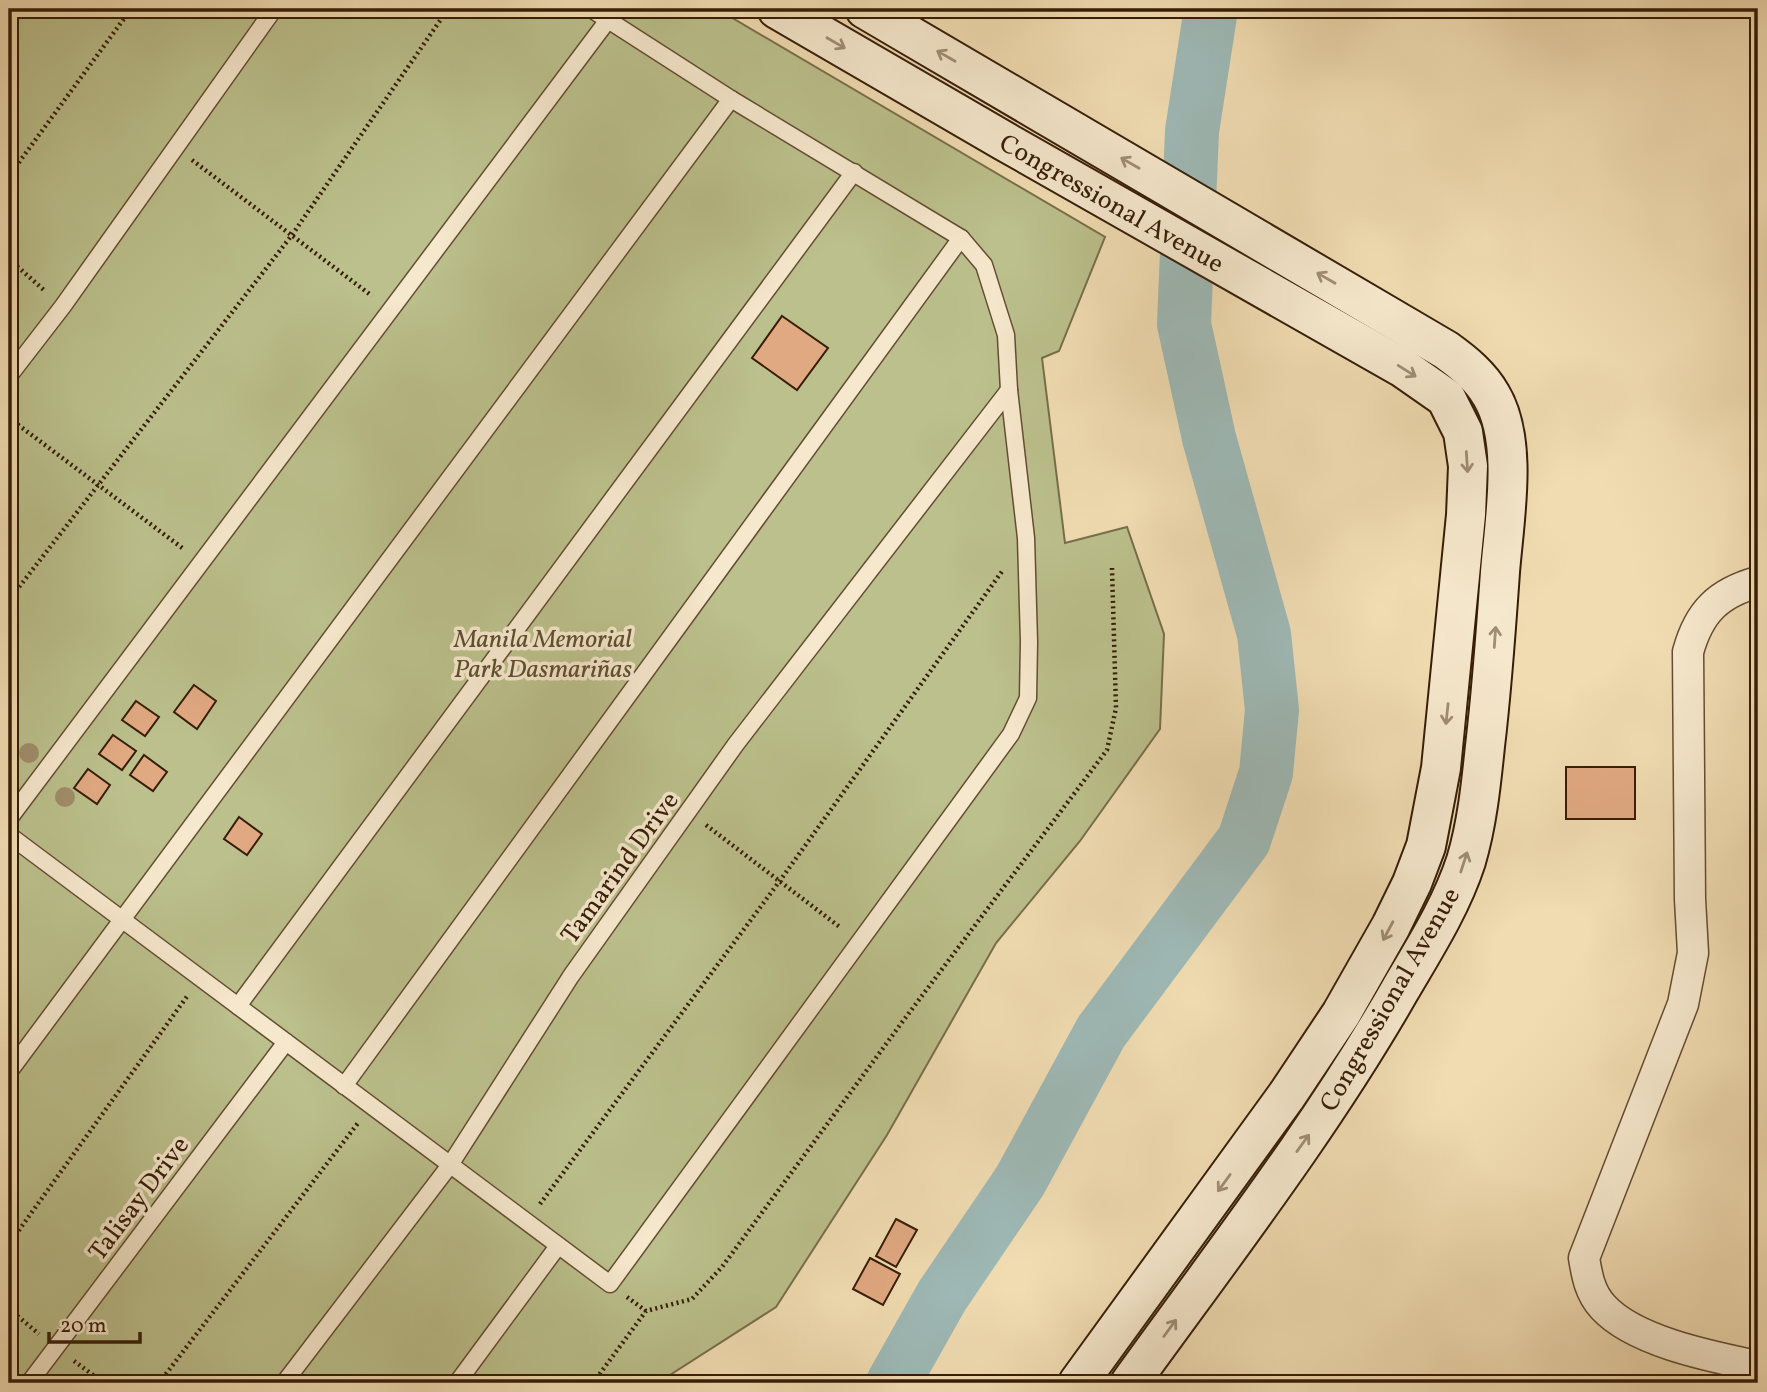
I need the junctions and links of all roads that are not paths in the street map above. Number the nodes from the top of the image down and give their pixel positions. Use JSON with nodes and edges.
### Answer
{"nodes":[{"id":1,"x":274,"y":9,"type":"edge"},
{"id":2,"x":591,"y":9,"type":"edge"},
{"id":3,"x":777,"y":9,"type":"edge"},
{"id":4,"x":865,"y":9,"type":"edge"},
{"id":5,"x":608,"y":19,"type":"junction"},
{"id":6,"x":1011,"y":94,"type":"junction"},
{"id":7,"x":731,"y":99,"type":"junction"},
{"id":8,"x":971,"y":123,"type":"junction"},
{"id":9,"x":854,"y":172,"type":"junction"},
{"id":10,"x":961,"y":238,"type":"junction"},
{"id":11,"x":1446,"y":350,"type":"junction"},
{"id":12,"x":9,"y":376,"type":"edge"},
{"id":13,"x":1009,"y":390,"type":"junction"},
{"id":14,"x":1490,"y":392,"type":"junction"},
{"id":15,"x":1446,"y":398,"type":"junction"},
{"id":16,"x":1758,"y":582,"type":"edge"},
{"id":17,"x":9,"y":819,"type":"edge"},
{"id":18,"x":9,"y":835,"type":"edge"},
{"id":19,"x":123,"y":920,"type":"junction"},
{"id":20,"x":238,"y":1006,"type":"junction"},
{"id":21,"x":286,"y":1042,"type":"junction"},
{"id":22,"x":9,"y":1072,"type":"edge"},
{"id":23,"x":344,"y":1086,"type":"junction"},
{"id":24,"x":450,"y":1165,"type":"junction"},
{"id":25,"x":558,"y":1246,"type":"junction"},
{"id":26,"x":1758,"y":1364,"type":"edge"},
{"id":27,"x":29,"y":1383,"type":"edge"},
{"id":28,"x":284,"y":1383,"type":"edge"},
{"id":29,"x":457,"y":1383,"type":"edge"},
{"id":30,"x":1078,"y":1383,"type":"edge"},
{"id":31,"x":1130,"y":1383,"type":"edge"}],
"edges":[{"from":1,"to":12,"type":"lane"},
{"from":2,"to":5,"type":"lane"},
{"from":3,"to":8,"type":"main road","name":"Congressional Avenue","one_way":true},
{"from":6,"to":4,"type":"main road","name":"Congressional Avenue","one_way":true},
{"from":5,"to":7,"type":"lane"},
{"from":5,"to":17,"type":"lane"},
{"from":6,"to":8,"type":"main road"},
{"from":11,"to":6,"type":"main road","name":"Congressional Avenue","one_way":true},
{"from":7,"to":9,"type":"lane"},
{"from":7,"to":19,"type":"lane"},
{"from":8,"to":15,"type":"main road","name":"Congressional Avenue","one_way":true},
{"from":9,"to":10,"type":"lane"},
{"from":9,"to":20,"type":"lane"},
{"from":10,"to":13,"type":"lane"},
{"from":10,"to":23,"type":"lane"},
{"from":11,"to":14,"type":"main road","name":"Congressional Avenue"},
{"from":11,"to":15,"type":"main road"},
{"from":13,"to":24,"type":"lane","name":"Tamarind Drive"},
{"from":13,"to":25,"type":"lane"},
{"from":14,"to":15,"type":"main road"},
{"from":31,"to":14,"type":"main road","name":"Congressional Avenue","one_way":true},
{"from":15,"to":30,"type":"main road","name":"Congressional Avenue","one_way":true},
{"from":16,"to":26,"type":"street"},
{"from":18,"to":19,"type":"lane"},
{"from":19,"to":20,"type":"lane"},
{"from":19,"to":22,"type":"lane"},
{"from":20,"to":21,"type":"lane"},
{"from":21,"to":23,"type":"lane"},
{"from":21,"to":27,"type":"lane","name":"Talisay Drive"},
{"from":23,"to":24,"type":"lane"},
{"from":24,"to":25,"type":"lane"},
{"from":24,"to":28,"type":"lane","name":"Tamarind Drive"},
{"from":25,"to":29,"type":"lane"}]}
